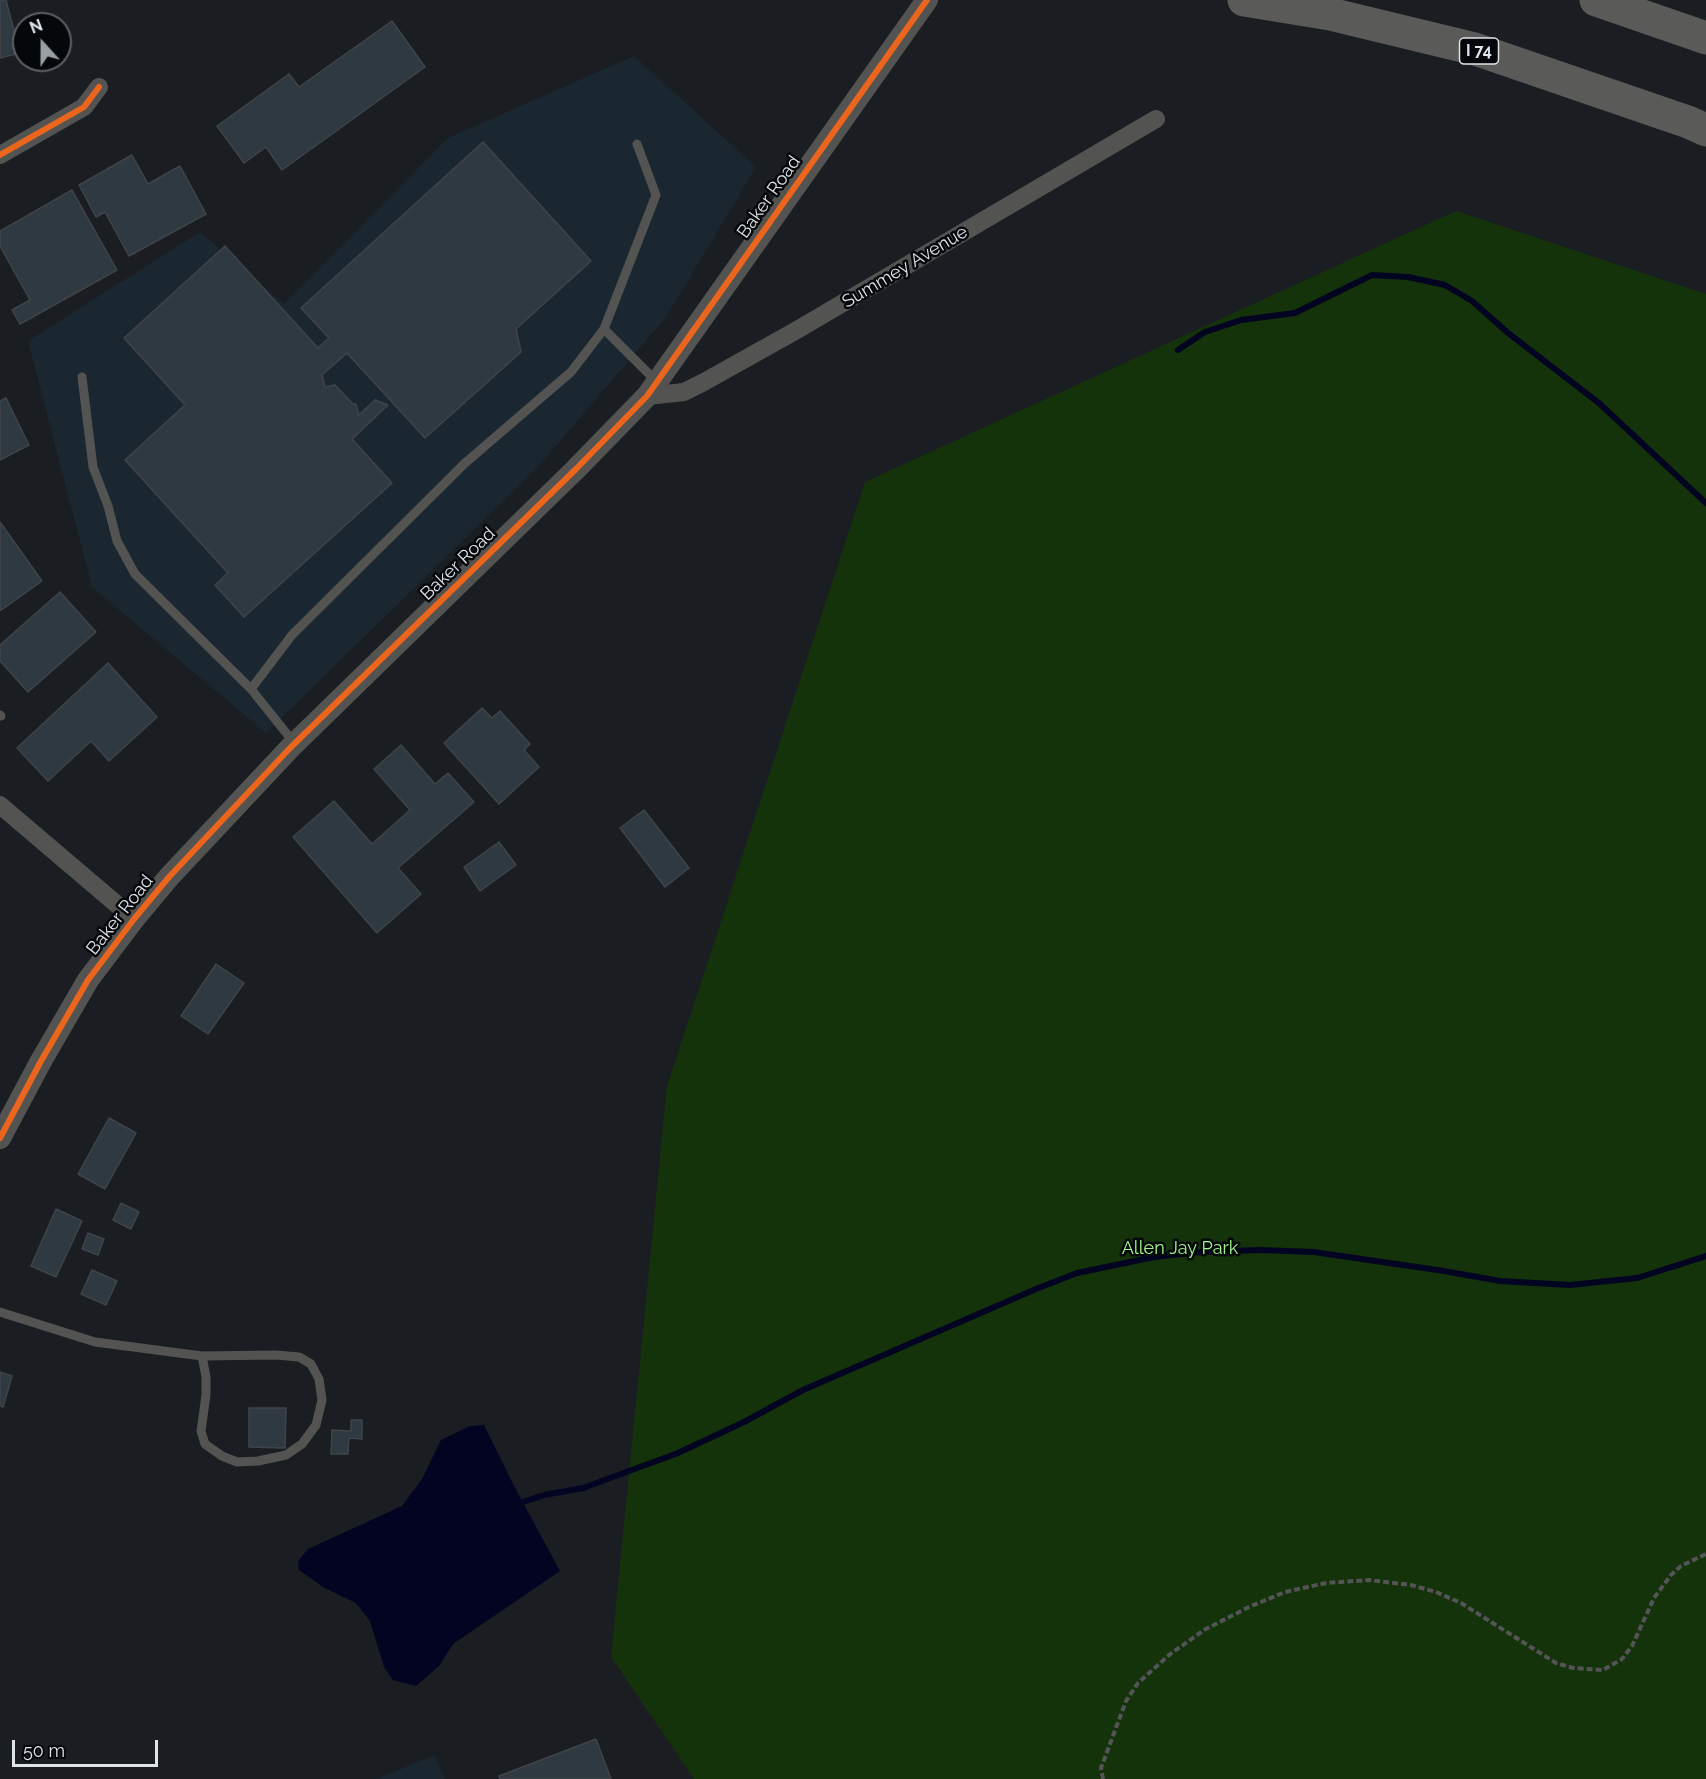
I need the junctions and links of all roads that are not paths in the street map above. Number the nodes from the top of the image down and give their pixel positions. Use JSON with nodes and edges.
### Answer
{"nodes":[{"id":1,"x":1244,"y":0,"type":"edge"},
{"id":2,"x":1596,"y":0,"type":"edge"},
{"id":3,"x":923,"y":5,"type":"edge"},
{"id":4,"x":1706,"y":38,"type":"edge"},
{"id":5,"x":99,"y":87,"type":"dead end"},
{"id":6,"x":1156,"y":119,"type":"dead end"},
{"id":7,"x":1706,"y":130,"type":"edge"},
{"id":8,"x":637,"y":144,"type":"dead end"},
{"id":9,"x":0,"y":154,"type":"edge"},
{"id":10,"x":604,"y":329,"type":"junction"},
{"id":11,"x":82,"y":377,"type":"dead end"},
{"id":12,"x":652,"y":389,"type":"junction"},
{"id":13,"x":251,"y":689,"type":"junction"},
{"id":14,"x":295,"y":744,"type":"junction"},
{"id":15,"x":0,"y":805,"type":"edge"},
{"id":16,"x":134,"y":920,"type":"junction"},
{"id":17,"x":3,"y":1124,"type":"edge"},
{"id":18,"x":0,"y":1312,"type":"edge"},
{"id":19,"x":202,"y":1356,"type":"junction"}],
"edges":[{"from":1,"to":7,"type":"highway","number":"I 74"},
{"from":2,"to":4,"type":"highway"},
{"from":3,"to":12,"type":"street","name":"Baker Road"},
{"from":5,"to":9,"type":"street"},
{"from":6,"to":12,"type":"street","name":"Summey Avenue"},
{"from":8,"to":10,"type":"lane"},
{"from":10,"to":12,"type":"lane"},
{"from":10,"to":13,"type":"lane"},
{"from":11,"to":13,"type":"lane"},
{"from":12,"to":14,"type":"street","name":"Baker Road"},
{"from":13,"to":14,"type":"lane"},
{"from":14,"to":16,"type":"street","name":"Baker Road"},
{"from":15,"to":16,"type":"street"},
{"from":16,"to":17,"type":"street","name":"Baker Road"},
{"from":18,"to":19,"type":"lane"},
{"from":19,"to":19,"type":"lane"}]}
